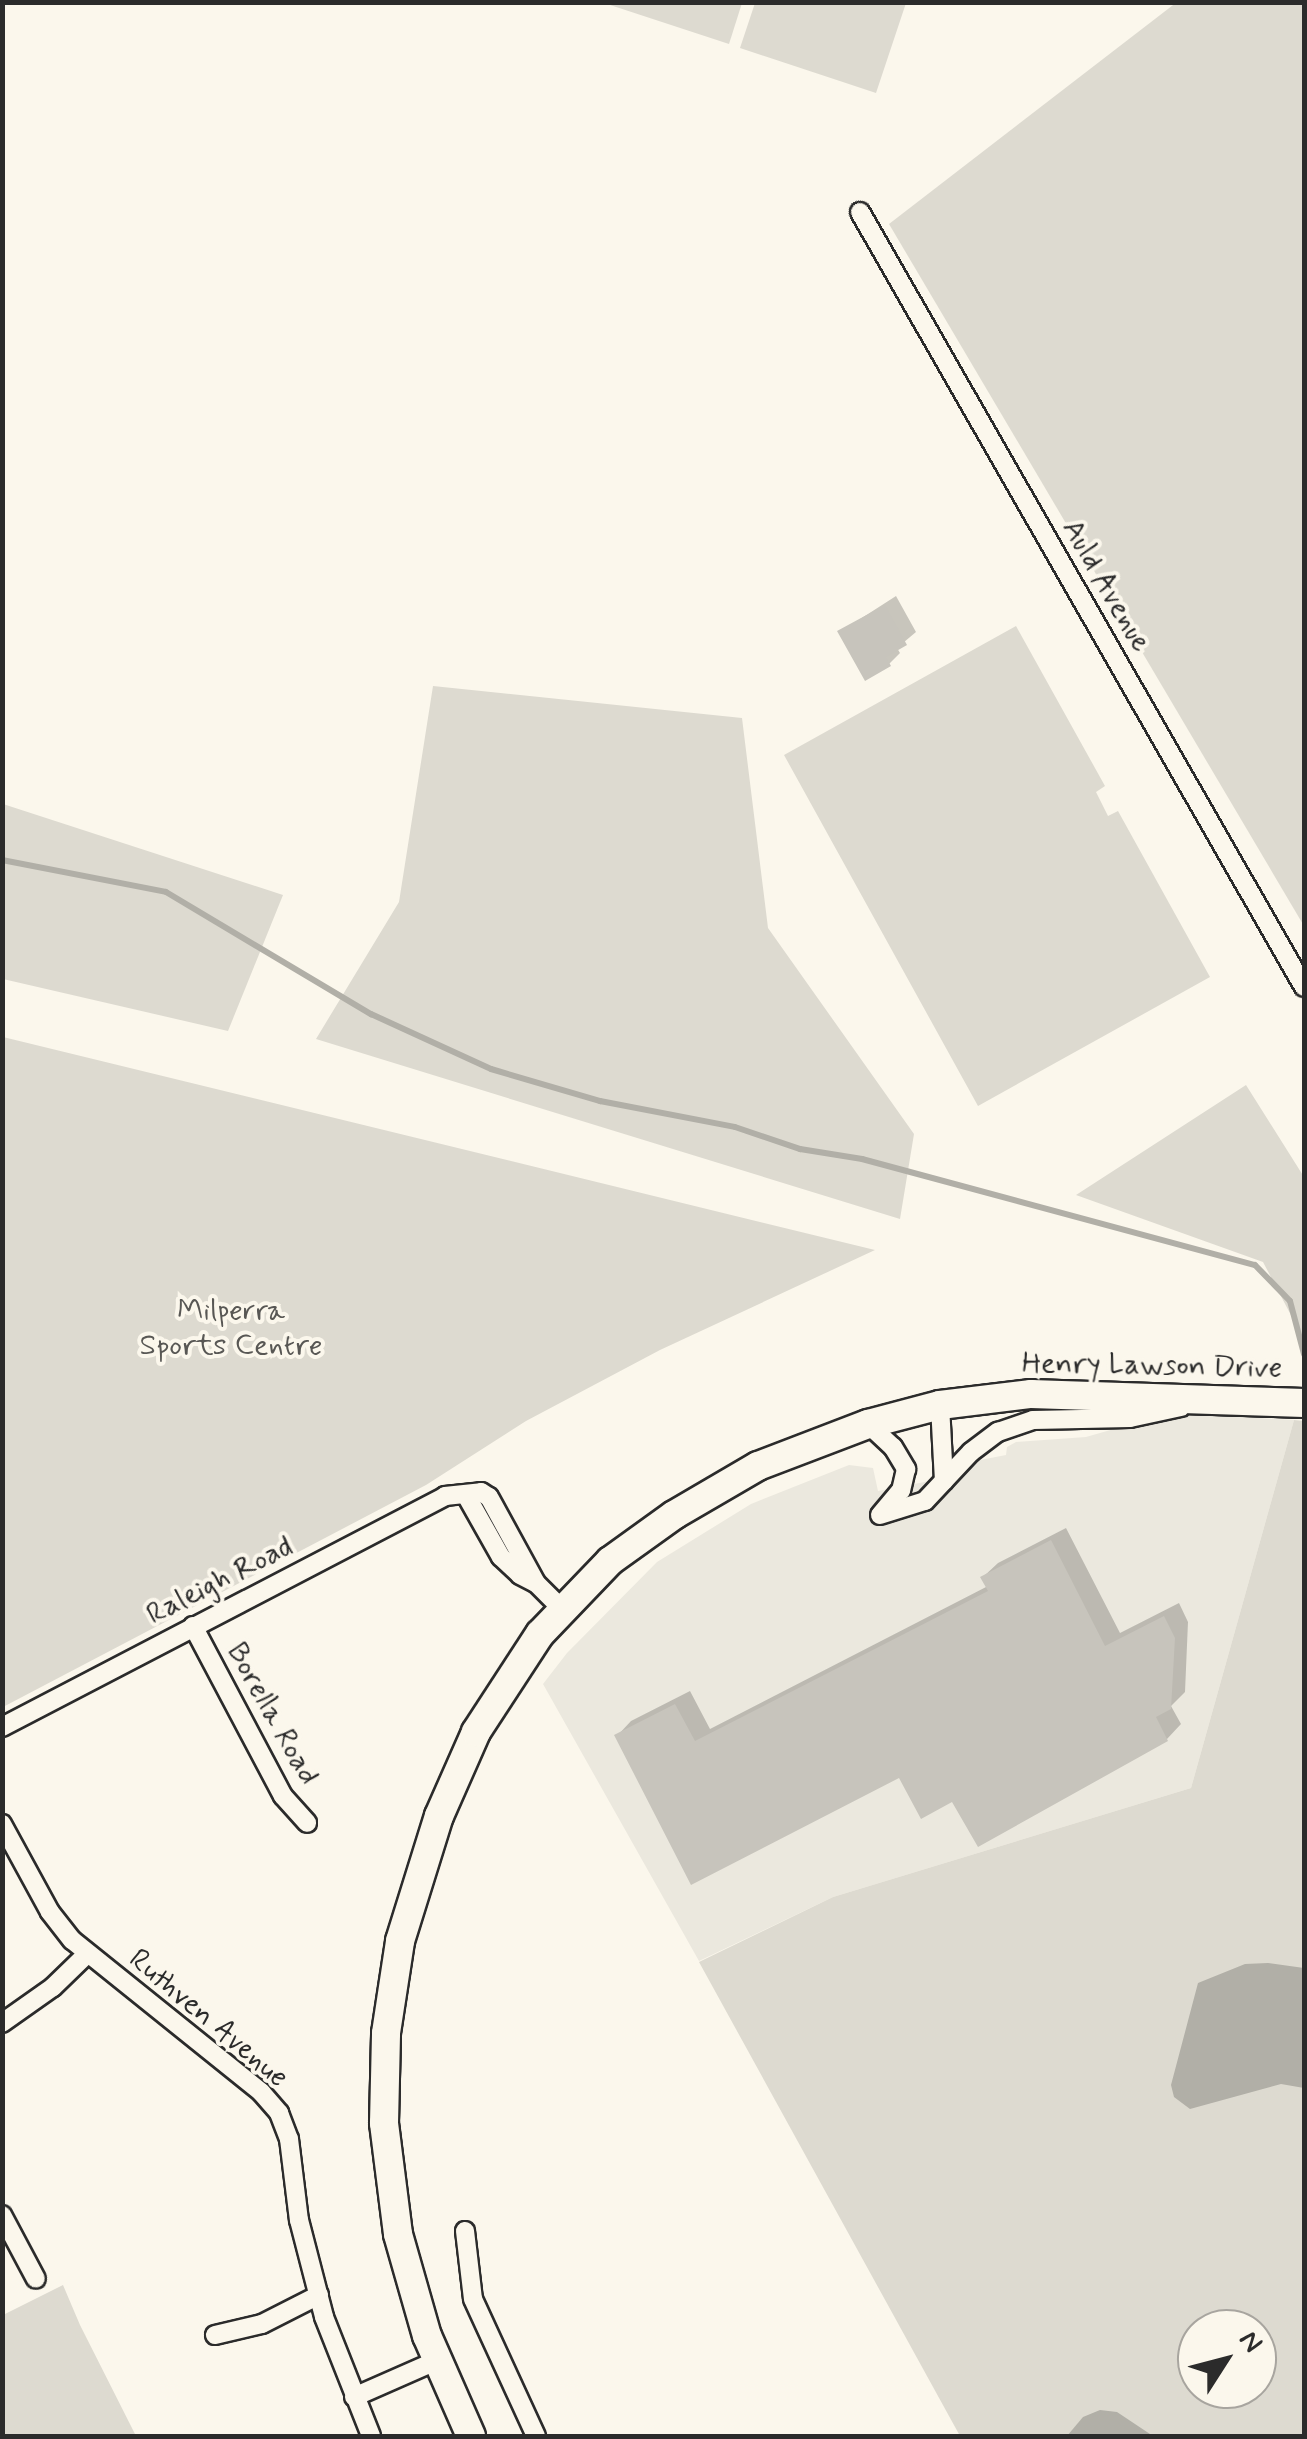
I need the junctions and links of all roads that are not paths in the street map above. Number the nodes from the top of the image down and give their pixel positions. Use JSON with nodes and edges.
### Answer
{"nodes":[{"id":1,"x":860,"y":212,"type":"dead end"},
{"id":2,"x":1304,"y":988,"type":"edge"},
{"id":3,"x":1219,"y":1399,"type":"junction"},
{"id":4,"x":1304,"y":1403,"type":"edge"},
{"id":5,"x":940,"y":1405,"type":"junction"},
{"id":6,"x":868,"y":1424,"type":"junction"},
{"id":7,"x":944,"y":1481,"type":"junction"},
{"id":8,"x":562,"y":1609,"type":"junction"},
{"id":9,"x":193,"y":1626,"type":"junction"},
{"id":10,"x":2,"y":1727,"type":"edge"},
{"id":11,"x":2,"y":1824,"type":"edge"},
{"id":12,"x":307,"y":1824,"type":"dead end"},
{"id":13,"x":87,"y":1954,"type":"junction"},
{"id":14,"x":2,"y":2022,"type":"edge"},
{"id":15,"x":2,"y":2216,"type":"edge"},
{"id":16,"x":465,"y":2232,"type":"dead end"},
{"id":17,"x":36,"y":2279,"type":"dead end"},
{"id":18,"x":319,"y":2295,"type":"junction"},
{"id":19,"x":215,"y":2335,"type":"dead end"},
{"id":20,"x":436,"y":2361,"type":"junction"},
{"id":21,"x":354,"y":2397,"type":"junction"},
{"id":22,"x":371,"y":2436,"type":"edge"},
{"id":23,"x":471,"y":2436,"type":"edge"},
{"id":24,"x":536,"y":2436,"type":"edge"}],
"edges":[{"from":1,"to":2,"type":"street","name":"Auld Avenue"},
{"from":3,"to":4,"type":"main road","name":"Henry Lawson Drive"},
{"from":3,"to":5,"type":"main road","name":"Henry Lawson Drive"},
{"from":3,"to":7,"type":"street"},
{"from":5,"to":6,"type":"main road","name":"Henry Lawson Drive"},
{"from":5,"to":7,"type":"street"},
{"from":6,"to":7,"type":"street"},
{"from":6,"to":8,"type":"main road","name":"Henry Lawson Drive"},
{"from":8,"to":9,"type":"street","name":"Raleigh Road"},
{"from":8,"to":20,"type":"main road","name":"Henry Lawson Drive"},
{"from":9,"to":10,"type":"street","name":"Raleigh Road"},
{"from":9,"to":12,"type":"street","name":"Borella Road"},
{"from":11,"to":13,"type":"street","name":"Ruthven Avenue"},
{"from":13,"to":14,"type":"street"},
{"from":13,"to":18,"type":"street","name":"Ruthven Avenue"},
{"from":15,"to":17,"type":"street"},
{"from":16,"to":24,"type":"street"},
{"from":18,"to":19,"type":"street"},
{"from":18,"to":21,"type":"street","name":"Ruthven Avenue"},
{"from":20,"to":21,"type":"street"},
{"from":20,"to":23,"type":"main road","name":"Henry Lawson Drive"},
{"from":21,"to":22,"type":"street","name":"Ruthven Avenue"}]}
